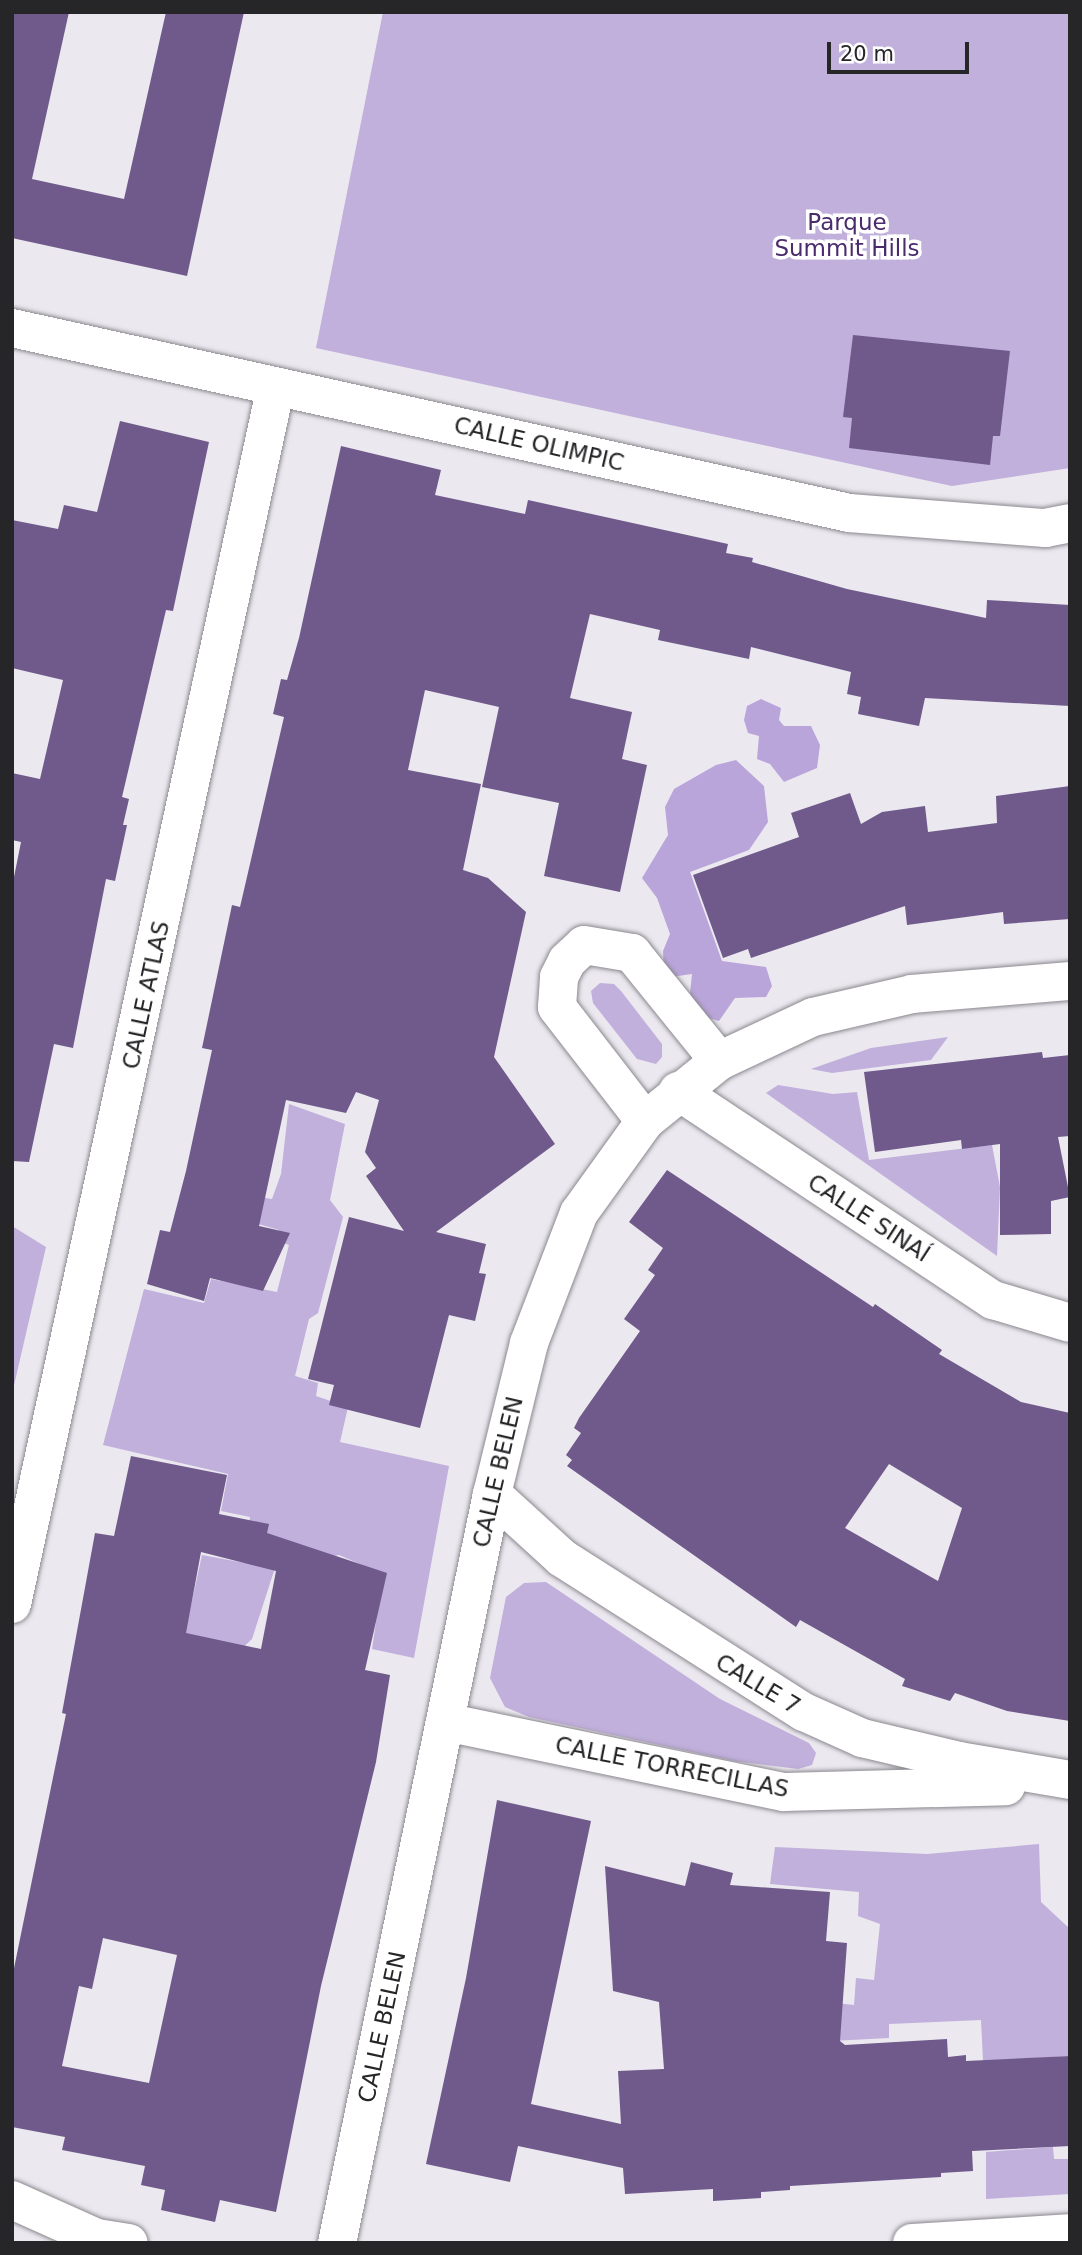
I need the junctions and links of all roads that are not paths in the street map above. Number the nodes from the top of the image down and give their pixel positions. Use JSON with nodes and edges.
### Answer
{"nodes":[{"id":1,"x":12,"y":328,"type":"edge"},
{"id":2,"x":276,"y":386,"type":"junction"},
{"id":3,"x":1070,"y":523,"type":"edge"},
{"id":4,"x":1070,"y":981,"type":"edge"},
{"id":5,"x":719,"y":1061,"type":"junction"},
{"id":6,"x":678,"y":1091,"type":"junction"},
{"id":7,"x":645,"y":1121,"type":"junction"},
{"id":8,"x":1070,"y":1323,"type":"edge"},
{"id":9,"x":492,"y":1494,"type":"junction"},
{"id":10,"x":12,"y":1604,"type":"edge"},
{"id":11,"x":445,"y":1723,"type":"junction"},
{"id":12,"x":1070,"y":1782,"type":"edge"},
{"id":13,"x":12,"y":2200,"type":"edge"},
{"id":14,"x":1070,"y":2233,"type":"edge"},
{"id":15,"x":968,"y":2241,"type":"edge"},
{"id":16,"x":129,"y":2243,"type":"edge"},
{"id":17,"x":337,"y":2243,"type":"edge"},
{"id":18,"x":912,"y":2243,"type":"edge"}],
"edges":[{"from":1,"to":2,"type":"street","name":"CALLE OLIMPIC"},
{"from":2,"to":3,"type":"street","name":"CALLE OLIMPIC"},
{"from":2,"to":10,"type":"street","name":"CALLE ATLAS"},
{"from":4,"to":5,"type":"street","name":"CALLE BELEN"},
{"from":5,"to":6,"type":"street","name":"CALLE BELEN"},
{"from":5,"to":7,"type":"street"},
{"from":6,"to":7,"type":"street","name":"CALLE BELEN"},
{"from":6,"to":8,"type":"street","name":"CALLE SINAÍ"},
{"from":7,"to":9,"type":"street","name":"CALLE BELEN"},
{"from":9,"to":11,"type":"street","name":"CALLE BELEN"},
{"from":9,"to":12,"type":"street","name":"CALLE 7"},
{"from":11,"to":12,"type":"street","name":"CALLE TORRECILLAS"},
{"from":11,"to":17,"type":"street","name":"CALLE BELEN"},
{"from":13,"to":16,"type":"street"},
{"from":14,"to":15,"type":"street"},
{"from":15,"to":18,"type":"street"}]}
